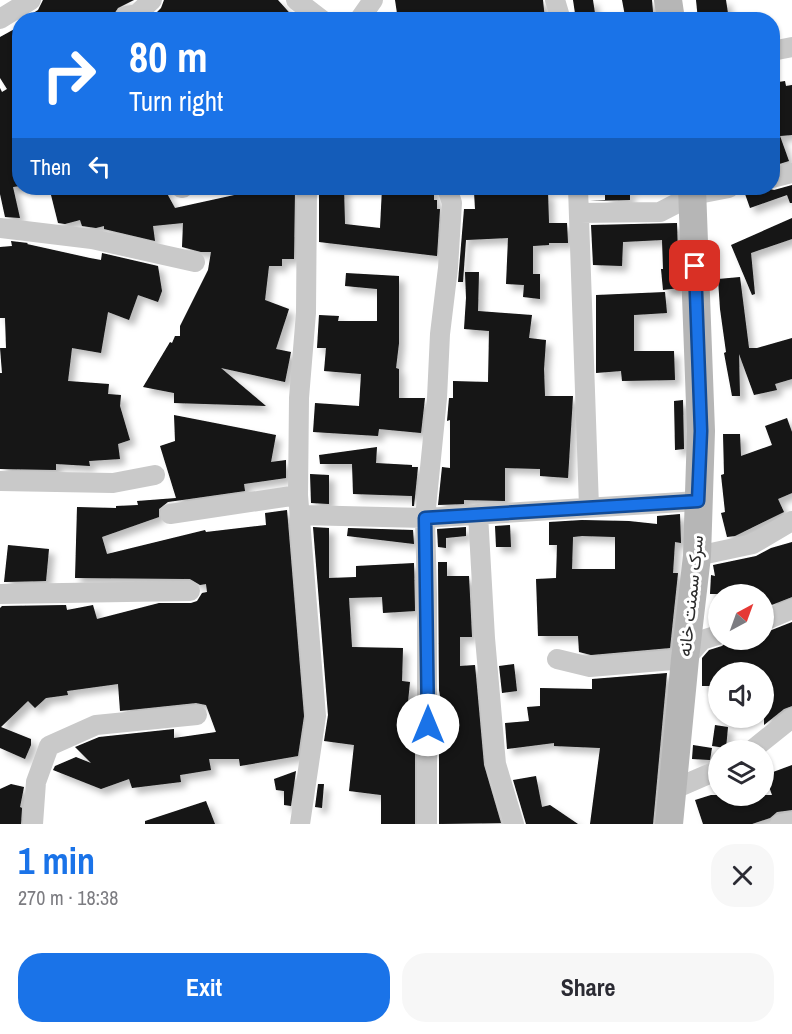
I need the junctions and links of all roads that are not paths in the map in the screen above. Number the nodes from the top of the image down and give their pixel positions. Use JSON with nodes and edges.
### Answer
{"nodes":[{"id":1,"x":31,"y":0,"type":"edge"},
{"id":2,"x":152,"y":0,"type":"edge"},
{"id":3,"x":296,"y":0,"type":"edge"},
{"id":4,"x":139,"y":12,"type":"edge"},
{"id":5,"x":312,"y":12,"type":"edge"},
{"id":6,"x":0,"y":19,"type":"edge"},
{"id":7,"x":307,"y":195,"type":"edge"},
{"id":8,"x":449,"y":195,"type":"edge"},
{"id":9,"x":578,"y":195,"type":"edge"},
{"id":10,"x":687,"y":195,"type":"edge"},
{"id":11,"x":693,"y":195,"type":"edge"},
{"id":12,"x":579,"y":213,"type":"junction"},
{"id":13,"x":0,"y":228,"type":"edge"},
{"id":14,"x":195,"y":262,"type":"dead end"},
{"id":15,"x":155,"y":475,"type":"dead end"},
{"id":16,"x":0,"y":481,"type":"edge"},
{"id":17,"x":298,"y":495,"type":"junction"},
{"id":18,"x":698,"y":501,"type":"junction"},
{"id":19,"x":589,"y":507,"type":"junction"},
{"id":20,"x":170,"y":514,"type":"dead end"},
{"id":21,"x":478,"y":514,"type":"junction"},
{"id":22,"x":300,"y":516,"type":"junction"},
{"id":23,"x":425,"y":518,"type":"junction"},
{"id":24,"x":792,"y":521,"type":"edge"},
{"id":25,"x":697,"y":556,"type":"junction"},
{"id":26,"x":190,"y":591,"type":"dead end"},
{"id":27,"x":0,"y":594,"type":"edge"},
{"id":28,"x":792,"y":609,"type":"edge"},
{"id":29,"x":774,"y":617,"type":"edge"},
{"id":30,"x":708,"y":638,"type":"edge"},
{"id":31,"x":557,"y":659,"type":"dead end"},
{"id":32,"x":685,"y":659,"type":"junction"},
{"id":33,"x":197,"y":715,"type":"dead end"},
{"id":34,"x":792,"y":718,"type":"edge"},
{"id":35,"x":764,"y":740,"type":"edge"},
{"id":36,"x":708,"y":774,"type":"edge"},
{"id":37,"x":672,"y":790,"type":"junction"},
{"id":38,"x":792,"y":822,"type":"edge"},
{"id":39,"x":33,"y":824,"type":"edge"},
{"id":40,"x":300,"y":824,"type":"edge"},
{"id":41,"x":427,"y":824,"type":"edge"},
{"id":42,"x":514,"y":824,"type":"edge"},
{"id":43,"x":669,"y":824,"type":"edge"},
{"id":44,"x":780,"y":824,"type":"edge"}],
"edges":[{"from":1,"to":6,"type":"street"},
{"from":2,"to":4,"type":"street"},
{"from":3,"to":5,"type":"street"},
{"from":7,"to":17,"type":"street"},
{"from":8,"to":23,"type":"street"},
{"from":9,"to":12,"type":"street"},
{"from":10,"to":12,"type":"street"},
{"from":11,"to":18,"type":"street","name":"سرک سمنت خانه"},
{"from":12,"to":19,"type":"street"},
{"from":13,"to":14,"type":"street"},
{"from":15,"to":16,"type":"street"},
{"from":17,"to":20,"type":"street"},
{"from":17,"to":22,"type":"street"},
{"from":18,"to":19,"type":"street"},
{"from":18,"to":25,"type":"street","name":"سرک سمنت خانه"},
{"from":19,"to":21,"type":"street"},
{"from":21,"to":23,"type":"street"},
{"from":21,"to":42,"type":"street"},
{"from":22,"to":23,"type":"street"},
{"from":22,"to":40,"type":"street"},
{"from":23,"to":41,"type":"street"},
{"from":24,"to":25,"type":"street"},
{"from":25,"to":32,"type":"street","name":"سرک سمنت خانه"},
{"from":26,"to":27,"type":"street"},
{"from":28,"to":29,"type":"street"},
{"from":30,"to":32,"type":"street"},
{"from":31,"to":32,"type":"street"},
{"from":32,"to":37,"type":"street","name":"سرک سمنت خانه"},
{"from":33,"to":39,"type":"street"},
{"from":34,"to":35,"type":"street"},
{"from":36,"to":37,"type":"street"},
{"from":37,"to":43,"type":"street","name":"سرک سمنت خانه"},
{"from":38,"to":44,"type":"street"}]}
